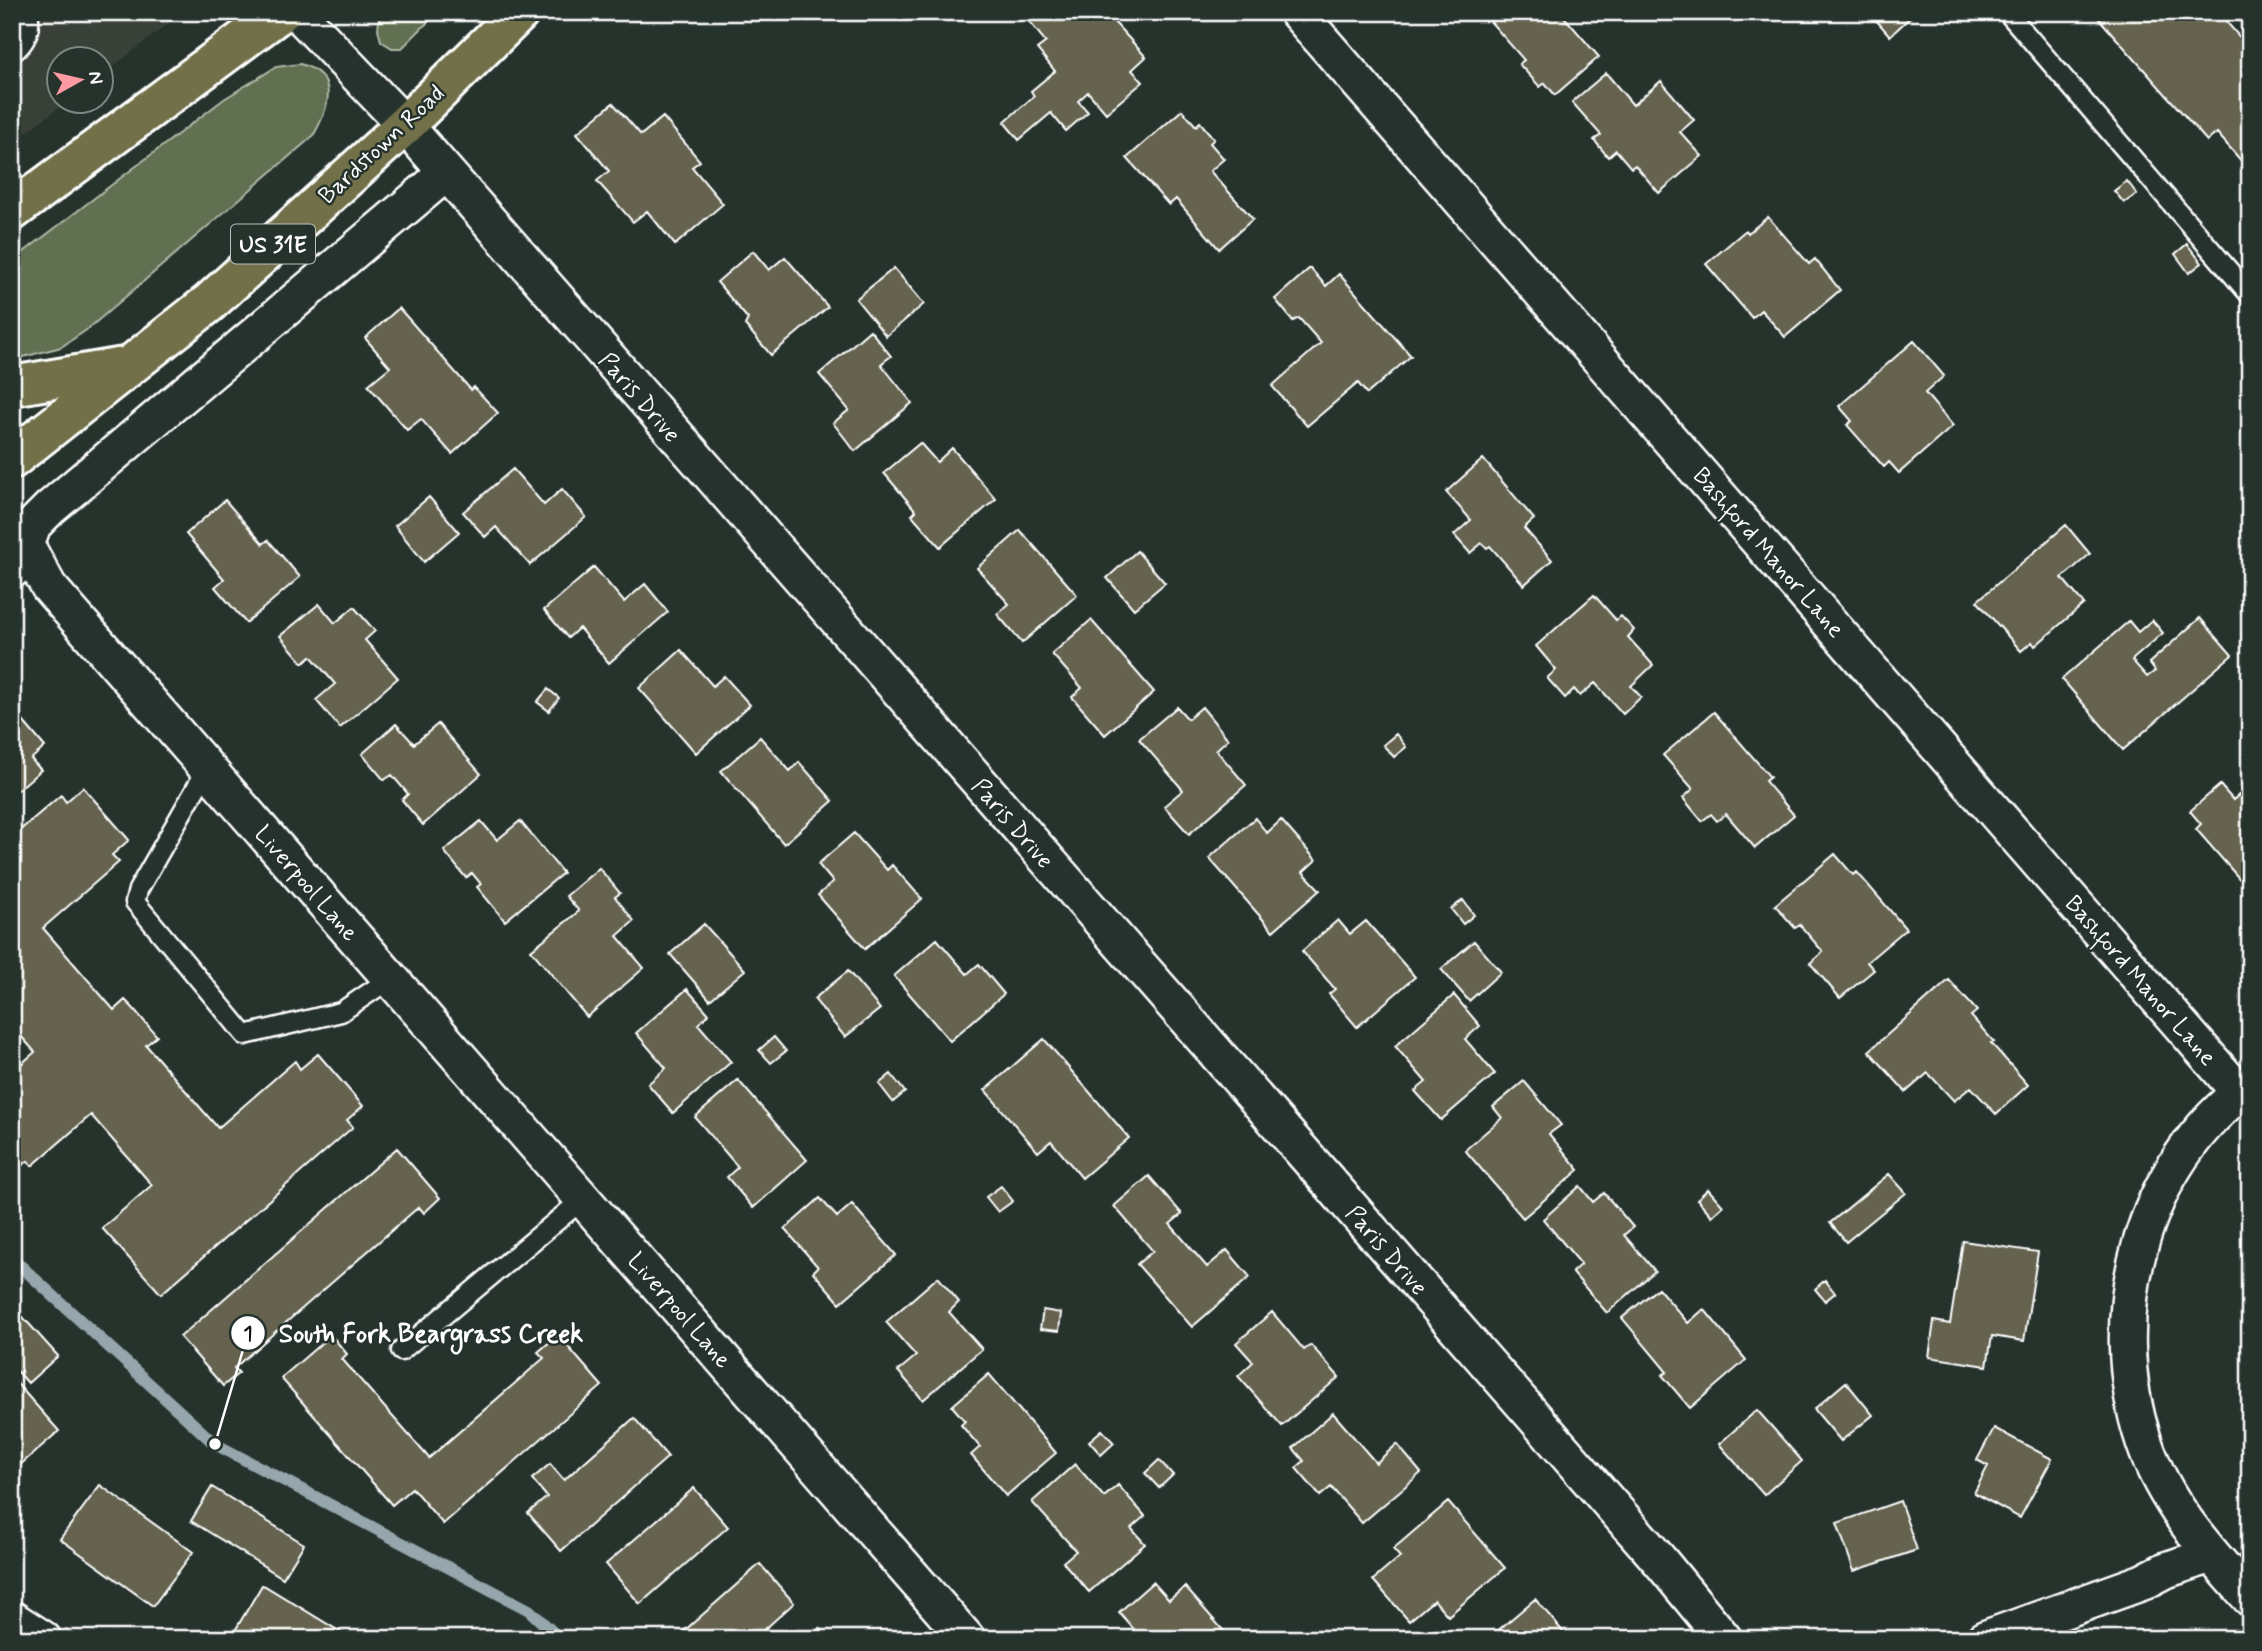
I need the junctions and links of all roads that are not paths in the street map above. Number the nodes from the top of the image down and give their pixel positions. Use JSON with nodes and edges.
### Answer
{"nodes":[{"id":1,"x":28,"y":12,"type":"edge"},
{"id":2,"x":281,"y":12,"type":"edge"},
{"id":3,"x":298,"y":12,"type":"edge"},
{"id":4,"x":520,"y":12,"type":"edge"},
{"id":5,"x":1297,"y":12,"type":"edge"},
{"id":6,"x":2007,"y":12,"type":"edge"},
{"id":7,"x":12,"y":53,"type":"edge"},
{"id":8,"x":405,"y":125,"type":"junction"},
{"id":9,"x":445,"y":174,"type":"junction"},
{"id":10,"x":12,"y":211,"type":"edge"},
{"id":11,"x":2250,"y":295,"type":"edge"},
{"id":12,"x":129,"y":366,"type":"junction"},
{"id":13,"x":12,"y":386,"type":"edge"},
{"id":14,"x":12,"y":459,"type":"edge"},
{"id":15,"x":23,"y":572,"type":"edge"},
{"id":16,"x":207,"y":769,"type":"junction"},
{"id":17,"x":391,"y":978,"type":"junction"},
{"id":18,"x":2245,"y":1089,"type":"edge"},
{"id":19,"x":583,"y":1199,"type":"junction"},
{"id":20,"x":401,"y":1351,"type":"dead end"},
{"id":21,"x":2211,"y":1555,"type":"junction"},
{"id":22,"x":2250,"y":1598,"type":"edge"},
{"id":23,"x":12,"y":1619,"type":"edge"},
{"id":24,"x":43,"y":1639,"type":"edge"},
{"id":25,"x":967,"y":1639,"type":"edge"},
{"id":26,"x":1724,"y":1639,"type":"edge"},
{"id":27,"x":1984,"y":1639,"type":"edge"}],
"edges":[{"from":1,"to":7,"type":"lane"},
{"from":2,"to":10,"type":"main road"},
{"from":3,"to":8,"type":"street","name":"Paris Drive"},
{"from":4,"to":8,"type":"main road","name":"Bardstown Road","number":"US 31E"},
{"from":5,"to":18,"type":"street","name":"Bashford Manor Lane"},
{"from":6,"to":11,"type":"lane"},
{"from":8,"to":9,"type":"street","name":"Paris Drive"},
{"from":8,"to":12,"type":"main road","name":"Bardstown Road","number":"US 31E"},
{"from":9,"to":15,"type":"street","name":"Liverpool Lane"},
{"from":9,"to":26,"type":"street","name":"Paris Drive"},
{"from":12,"to":13,"type":"main road"},
{"from":12,"to":14,"type":"main road","name":"Bardstown Road","number":"US 31E"},
{"from":15,"to":16,"type":"street","name":"Liverpool Lane"},
{"from":16,"to":17,"type":"street","name":"Liverpool Lane"},
{"from":16,"to":17,"type":"lane"},
{"from":17,"to":19,"type":"street","name":"Liverpool Lane"},
{"from":18,"to":21,"type":"street"},
{"from":19,"to":20,"type":"lane"},
{"from":19,"to":25,"type":"street","name":"Liverpool Lane"},
{"from":21,"to":22,"type":"street"},
{"from":21,"to":27,"type":"street"},
{"from":23,"to":24,"type":"street"}]}
